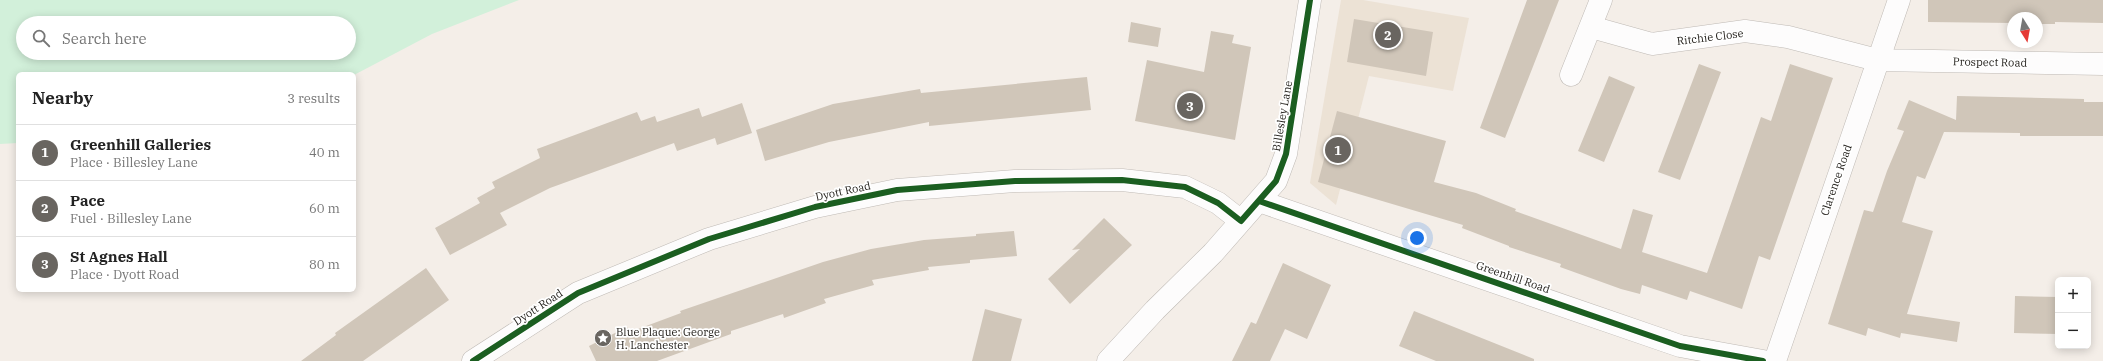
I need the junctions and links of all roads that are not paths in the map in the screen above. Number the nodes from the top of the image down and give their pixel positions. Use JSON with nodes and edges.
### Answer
{"nodes":[{"id":1,"x":1310,"y":0,"type":"edge"},
{"id":2,"x":1601,"y":0,"type":"edge"},
{"id":3,"x":1899,"y":0,"type":"edge"},
{"id":4,"x":1591,"y":27,"type":"junction"},
{"id":5,"x":1877,"y":60,"type":"junction"},
{"id":6,"x":2103,"y":64,"type":"edge"},
{"id":7,"x":1571,"y":75,"type":"dead end"},
{"id":8,"x":1259,"y":201,"type":"junction"},
{"id":9,"x":1241,"y":221,"type":"junction"},
{"id":10,"x":473,"y":361,"type":"edge"},
{"id":11,"x":1108,"y":361,"type":"edge"},
{"id":12,"x":1763,"y":361,"type":"edge"},
{"id":13,"x":1775,"y":361,"type":"edge"}],
"edges":[{"from":1,"to":8,"type":"street","name":"Billesley Lane"},
{"from":2,"to":4,"type":"street"},
{"from":3,"to":5,"type":"street","name":"Clarence Road"},
{"from":4,"to":5,"type":"street","name":"Ritchie Close"},
{"from":4,"to":7,"type":"street"},
{"from":5,"to":6,"type":"street","name":"Prospect Road"},
{"from":5,"to":13,"type":"street","name":"Clarence Road"},
{"from":8,"to":9,"type":"street","name":"Billesley Lane"},
{"from":8,"to":12,"type":"street","name":"Greenhill Road"},
{"from":9,"to":10,"type":"street","name":"Dyott Road"},
{"from":9,"to":11,"type":"street","name":"Billesley Lane"}]}
